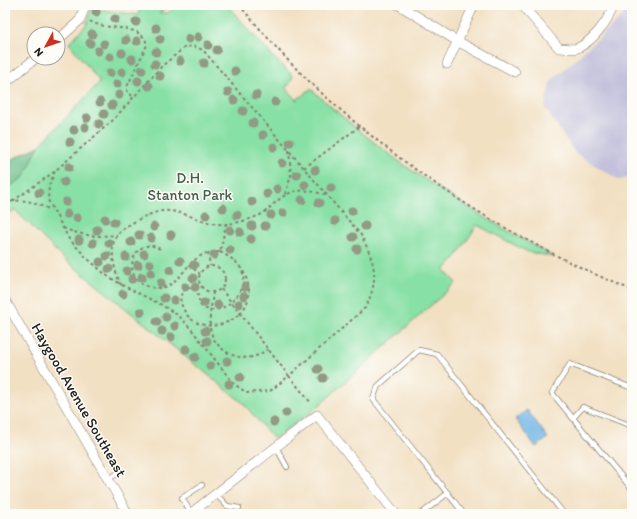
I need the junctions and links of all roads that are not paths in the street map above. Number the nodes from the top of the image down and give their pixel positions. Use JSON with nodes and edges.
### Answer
{"nodes":[{"id":1,"x":85,"y":5,"type":"edge"},
{"id":2,"x":399,"y":5,"type":"edge"},
{"id":3,"x":474,"y":5,"type":"edge"},
{"id":4,"x":522,"y":5,"type":"edge"},
{"id":5,"x":614,"y":5,"type":"edge"},
{"id":6,"x":66,"y":34,"type":"edge"},
{"id":7,"x":457,"y":41,"type":"junction"},
{"id":8,"x":447,"y":64,"type":"dead end"},
{"id":9,"x":26,"y":66,"type":"edge"},
{"id":10,"x":515,"y":72,"type":"dead end"},
{"id":11,"x":5,"y":83,"type":"edge"},
{"id":12,"x":5,"y":300,"type":"edge"},
{"id":13,"x":632,"y":388,"type":"edge"},
{"id":14,"x":573,"y":418,"type":"junction"},
{"id":15,"x":632,"y":426,"type":"edge"},
{"id":16,"x":276,"y":447,"type":"junction"},
{"id":17,"x":287,"y":467,"type":"dead end"},
{"id":18,"x":120,"y":472,"type":"dead end"},
{"id":19,"x":108,"y":479,"type":"junction"},
{"id":20,"x":202,"y":485,"type":"dead end"},
{"id":21,"x":632,"y":489,"type":"edge"},
{"id":22,"x":448,"y":493,"type":"junction"},
{"id":23,"x":216,"y":494,"type":"junction"},
{"id":24,"x":239,"y":508,"type":"dead end"},
{"id":25,"x":191,"y":513,"type":"edge"},
{"id":26,"x":128,"y":514,"type":"edge"},
{"id":27,"x":396,"y":514,"type":"edge"},
{"id":28,"x":421,"y":514,"type":"edge"},
{"id":29,"x":464,"y":514,"type":"edge"},
{"id":30,"x":564,"y":514,"type":"edge"}],
"edges":[{"from":1,"to":6,"type":"street"},
{"from":2,"to":7,"type":"street"},
{"from":3,"to":7,"type":"street"},
{"from":4,"to":5,"type":"street"},
{"from":7,"to":8,"type":"street"},
{"from":7,"to":10,"type":"street"},
{"from":9,"to":11,"type":"street"},
{"from":12,"to":19,"type":"street","name":"Haygood Avenue Southeast"},
{"from":13,"to":14,"type":"lane"},
{"from":14,"to":15,"type":"lane"},
{"from":14,"to":21,"type":"lane"},
{"from":16,"to":17,"type":"lane"},
{"from":16,"to":23,"type":"street"},
{"from":16,"to":27,"type":"street"},
{"from":18,"to":19,"type":"lane"},
{"from":19,"to":26,"type":"street","name":"Haygood Avenue Southeast"},
{"from":20,"to":25,"type":"lane"},
{"from":22,"to":28,"type":"lane"},
{"from":22,"to":29,"type":"lane"},
{"from":22,"to":30,"type":"lane"},
{"from":23,"to":24,"type":"lane"},
{"from":23,"to":25,"type":"street"}]}
